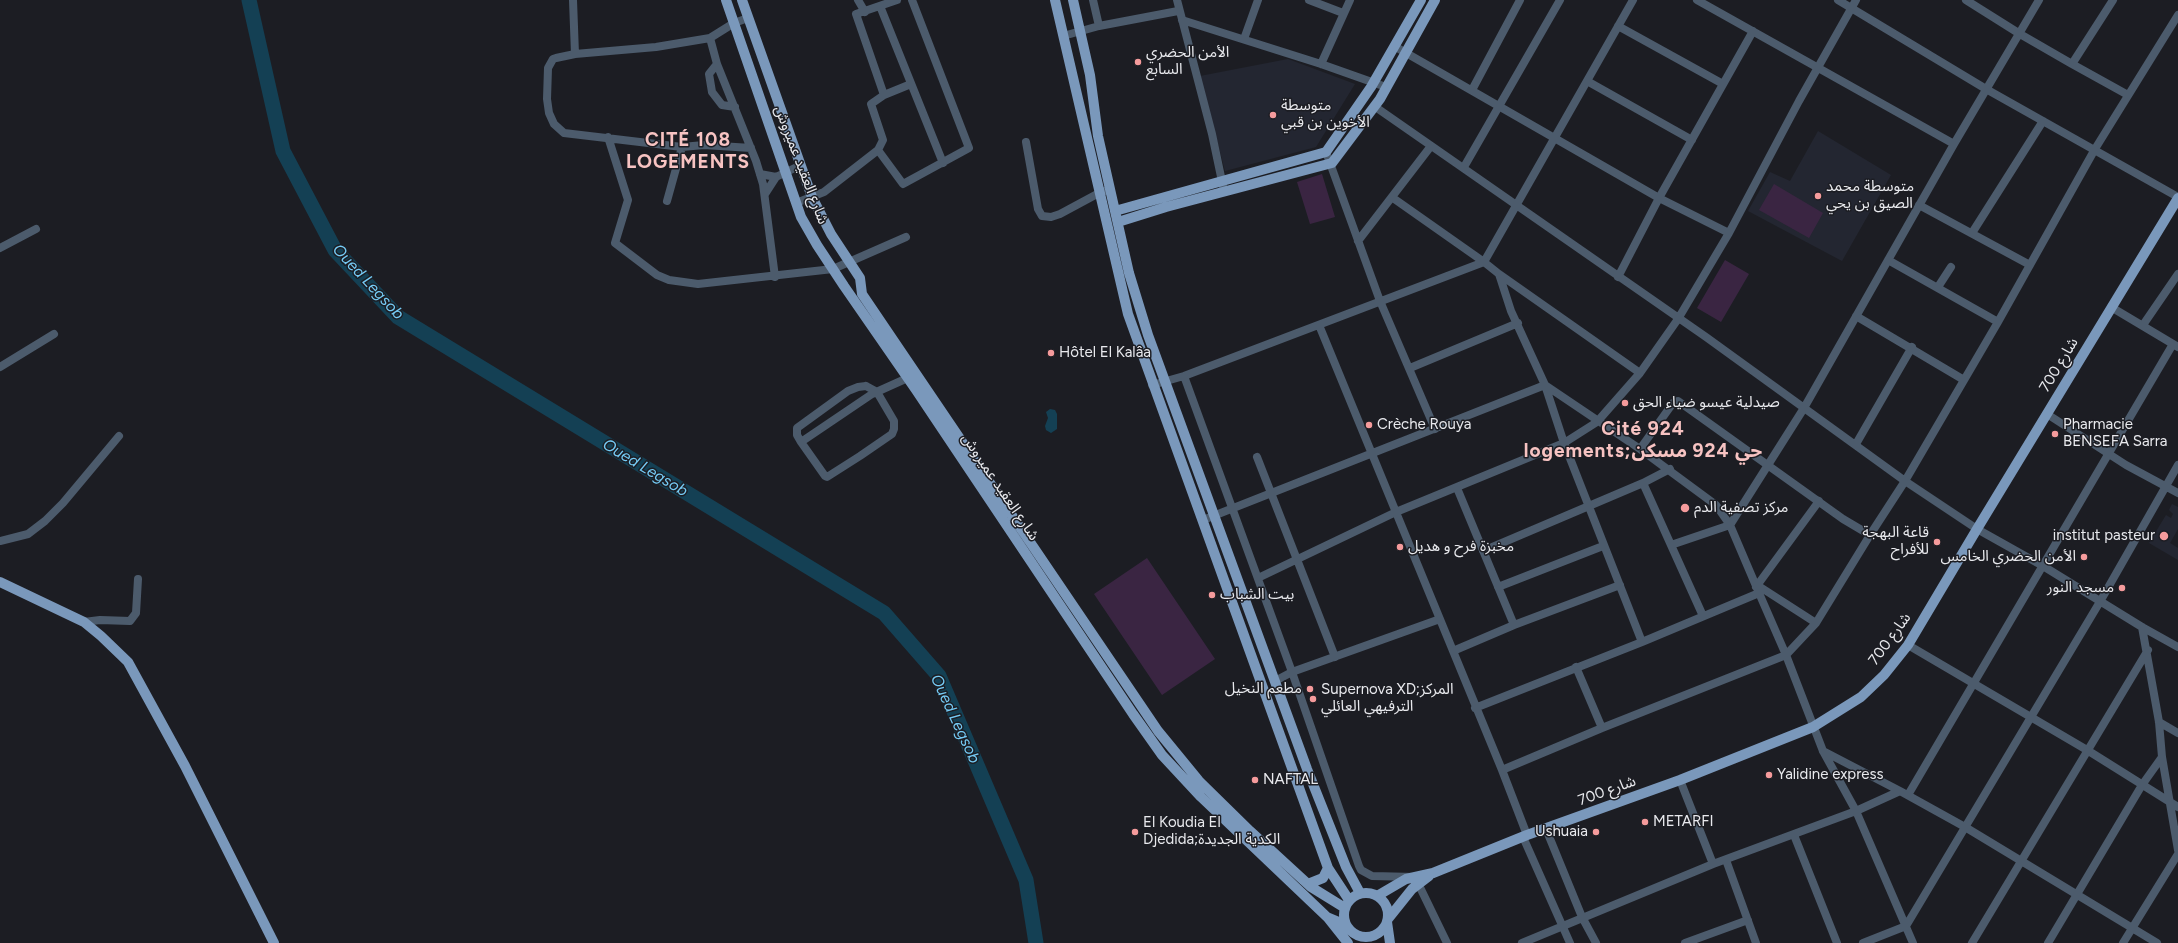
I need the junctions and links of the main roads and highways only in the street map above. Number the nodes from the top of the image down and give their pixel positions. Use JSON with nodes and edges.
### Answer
{"nodes":[{"id":1,"x":726,"y":0,"type":"edge"},
{"id":2,"x":742,"y":0,"type":"edge"},
{"id":3,"x":1055,"y":0,"type":"edge"},
{"id":4,"x":1073,"y":0,"type":"edge"},
{"id":5,"x":1421,"y":0,"type":"edge"},
{"id":6,"x":1435,"y":0,"type":"edge"},
{"id":7,"x":2178,"y":198,"type":"edge"},
{"id":8,"x":1115,"y":211,"type":"junction"},
{"id":9,"x":1118,"y":222,"type":"junction"},
{"id":10,"x":912,"y":376,"type":"junction"},
{"id":11,"x":1004,"y":513,"type":"junction"},
{"id":12,"x":0,"y":582,"type":"edge"},
{"id":13,"x":1328,"y":868,"type":"junction"},
{"id":14,"x":1417,"y":880,"type":"junction"},
{"id":15,"x":1308,"y":884,"type":"junction"},
{"id":16,"x":1360,"y":893,"type":"junction"},
{"id":17,"x":1377,"y":896,"type":"junction"},
{"id":18,"x":1347,"y":904,"type":"junction"},
{"id":19,"x":1327,"y":916,"type":"junction"},
{"id":20,"x":1388,"y":920,"type":"junction"},
{"id":21,"x":1349,"y":928,"type":"junction"},
{"id":22,"x":274,"y":943,"type":"edge"},
{"id":23,"x":1348,"y":943,"type":"edge"},
{"id":24,"x":1356,"y":943,"type":"edge"},
{"id":25,"x":1390,"y":943,"type":"edge"}],
"edges":[{"from":1,"to":10,"type":"main road","name":"شارع العقيد عميروش"},
{"from":2,"to":10,"type":"main road","name":"شارع العقيد عميروش"},
{"from":3,"to":13,"type":"main road"},
{"from":4,"to":8,"type":"main road"},
{"from":5,"to":8,"type":"main road"},
{"from":6,"to":9,"type":"main road"},
{"from":7,"to":14,"type":"main road","name":"شارع 700"},
{"from":8,"to":9,"type":"main road"},
{"from":9,"to":16,"type":"main road"},
{"from":10,"to":11,"type":"main road","name":"شارع العقيد عميروش"},
{"from":11,"to":15,"type":"main road","name":"شارع العقيد عميروش"},
{"from":11,"to":19,"type":"main road","name":"شارع العقيد عميروش"},
{"from":12,"to":22,"type":"main road"},
{"from":13,"to":15,"type":"main road"},
{"from":13,"to":18,"type":"main road"},
{"from":14,"to":17,"type":"main road"},
{"from":14,"to":20,"type":"main road"},
{"from":15,"to":18,"type":"main road","name":"شارع العقيد عميروش"},
{"from":16,"to":17,"type":"main road"},
{"from":16,"to":18,"type":"main road"},
{"from":17,"to":20,"type":"main road"},
{"from":18,"to":21,"type":"main road"},
{"from":19,"to":21,"type":"main road","name":"شارع العقيد عميروش"},
{"from":19,"to":23,"type":"main road"},
{"from":20,"to":21,"type":"main road"},
{"from":20,"to":25,"type":"main road"},
{"from":21,"to":24,"type":"main road"}]}
